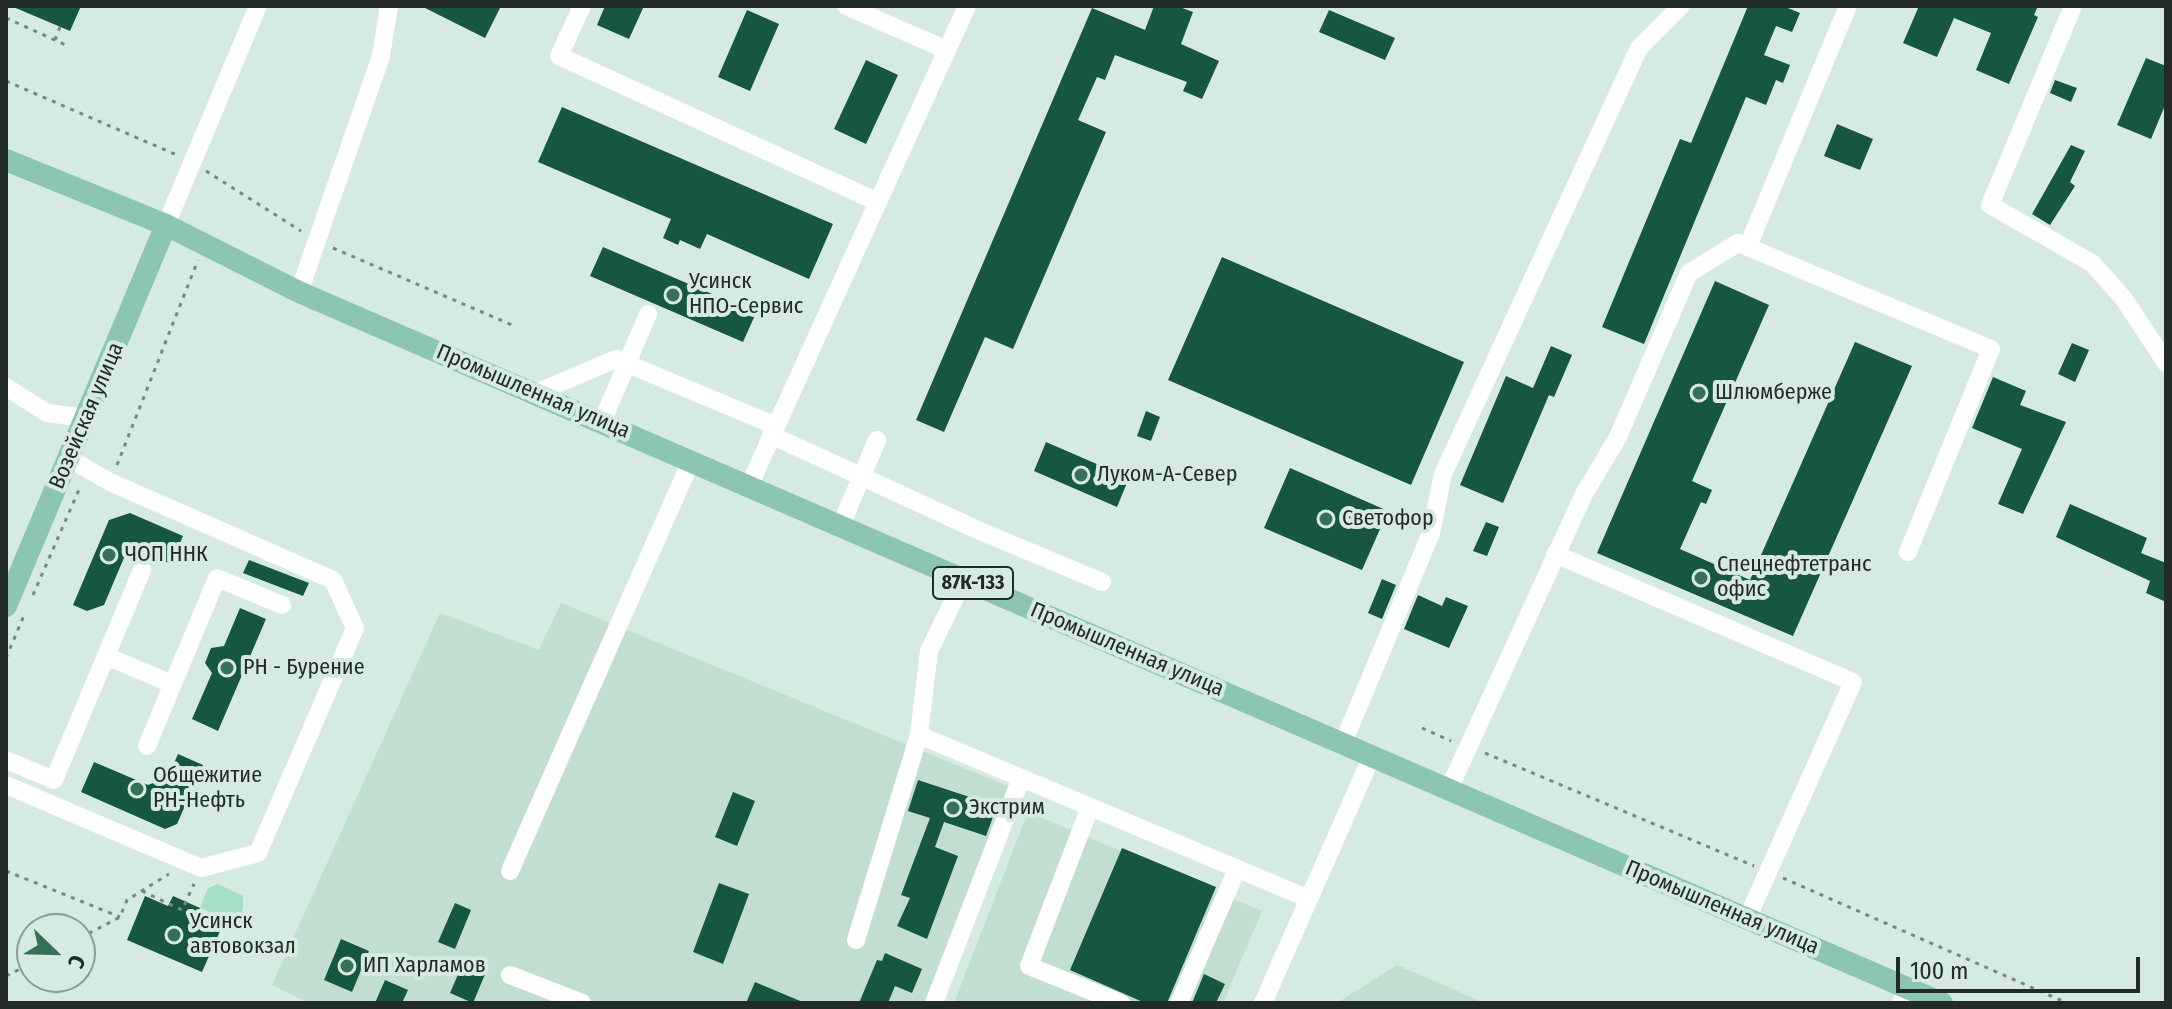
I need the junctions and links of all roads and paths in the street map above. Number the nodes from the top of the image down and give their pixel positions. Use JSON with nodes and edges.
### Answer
{"nodes":[{"id":1,"x":258,"y":6,"type":"edge"},
{"id":2,"x":389,"y":6,"type":"edge"},
{"id":3,"x":582,"y":6,"type":"edge"},
{"id":4,"x":846,"y":6,"type":"edge"},
{"id":5,"x":967,"y":6,"type":"edge"},
{"id":6,"x":1681,"y":6,"type":"edge"},
{"id":7,"x":1848,"y":6,"type":"edge"},
{"id":8,"x":2073,"y":6,"type":"edge"},
{"id":9,"x":6,"y":18,"type":"edge"},
{"id":10,"x":60,"y":27,"type":"dead end"},
{"id":11,"x":55,"y":40,"type":"junction"},
{"id":12,"x":66,"y":45,"type":"dead end"},
{"id":13,"x":947,"y":50,"type":"junction"},
{"id":14,"x":6,"y":81,"type":"edge"},
{"id":15,"x":6,"y":160,"type":"edge"},
{"id":16,"x":192,"y":162,"type":"junction"},
{"id":17,"x":878,"y":202,"type":"junction"},
{"id":18,"x":166,"y":225,"type":"junction"},
{"id":19,"x":318,"y":241,"type":"junction"},
{"id":20,"x":205,"y":244,"type":"junction"},
{"id":21,"x":1748,"y":246,"type":"junction"},
{"id":22,"x":299,"y":292,"type":"junction"},
{"id":23,"x":648,"y":314,"type":"dead end"},
{"id":24,"x":512,"y":325,"type":"dead end"},
{"id":25,"x":626,"y":363,"type":"junction"},
{"id":26,"x":2166,"y":363,"type":"edge"},
{"id":27,"x":6,"y":387,"type":"edge"},
{"id":28,"x":536,"y":393,"type":"junction"},
{"id":29,"x":86,"y":418,"type":"junction"},
{"id":30,"x":602,"y":422,"type":"junction"},
{"id":31,"x":773,"y":430,"type":"junction"},
{"id":32,"x":877,"y":440,"type":"dead end"},
{"id":33,"x":70,"y":459,"type":"junction"},
{"id":34,"x":691,"y":461,"type":"junction"},
{"id":35,"x":863,"y":475,"type":"junction"},
{"id":36,"x":110,"y":482,"type":"junction"},
{"id":37,"x":749,"y":486,"type":"junction"},
{"id":38,"x":841,"y":525,"type":"junction"},
{"id":39,"x":1908,"y":552,"type":"dead end"},
{"id":40,"x":1555,"y":554,"type":"junction"},
{"id":41,"x":142,"y":570,"type":"dead end"},
{"id":42,"x":964,"y":579,"type":"junction"},
{"id":43,"x":1102,"y":582,"type":"dead end"},
{"id":44,"x":282,"y":605,"type":"dead end"},
{"id":45,"x":6,"y":606,"type":"edge"},
{"id":46,"x":106,"y":656,"type":"junction"},
{"id":47,"x":6,"y":658,"type":"edge"},
{"id":48,"x":172,"y":684,"type":"junction"},
{"id":49,"x":1422,"y":728,"type":"dead end"},
{"id":50,"x":919,"y":735,"type":"junction"},
{"id":51,"x":1343,"y":743,"type":"junction"},
{"id":52,"x":147,"y":746,"type":"dead end"},
{"id":53,"x":1467,"y":748,"type":"junction"},
{"id":54,"x":1372,"y":756,"type":"junction"},
{"id":55,"x":6,"y":760,"type":"edge"},
{"id":56,"x":1021,"y":778,"type":"junction"},
{"id":57,"x":6,"y":785,"type":"edge"},
{"id":58,"x":1449,"y":789,"type":"junction"},
{"id":59,"x":1090,"y":807,"type":"junction"},
{"id":60,"x":194,"y":865,"type":"junction"},
{"id":61,"x":1237,"y":869,"type":"junction"},
{"id":62,"x":6,"y":871,"type":"edge"},
{"id":63,"x":510,"y":871,"type":"dead end"},
{"id":64,"x":1768,"y":871,"type":"junction"},
{"id":65,"x":142,"y":891,"type":"junction"},
{"id":66,"x":1307,"y":898,"type":"junction"},
{"id":67,"x":120,"y":917,"type":"junction"},
{"id":68,"x":1747,"y":919,"type":"junction"},
{"id":69,"x":96,"y":930,"type":"edge"},
{"id":70,"x":856,"y":940,"type":"dead end"},
{"id":71,"x":510,"y":975,"type":"dead end"},
{"id":72,"x":1904,"y":995,"type":"edge"},
{"id":73,"x":582,"y":1003,"type":"edge"},
{"id":74,"x":934,"y":1003,"type":"edge"},
{"id":75,"x":1121,"y":1003,"type":"edge"},
{"id":76,"x":1179,"y":1003,"type":"edge"},
{"id":77,"x":1263,"y":1003,"type":"edge"},
{"id":78,"x":1942,"y":1003,"type":"edge"},
{"id":79,"x":2067,"y":1003,"type":"edge"}],
"edges":[{"from":1,"to":16,"type":"street"},
{"from":2,"to":19,"type":"street"},
{"from":3,"to":17,"type":"street"},
{"from":4,"to":13,"type":"street"},
{"from":5,"to":13,"type":"street"},
{"from":6,"to":51,"type":"street"},
{"from":7,"to":21,"type":"street"},
{"from":8,"to":26,"type":"street"},
{"from":9,"to":11,"type":"path"},
{"from":10,"to":11,"type":"path"},
{"from":11,"to":12,"type":"path"},
{"from":13,"to":17,"type":"street"},
{"from":14,"to":16,"type":"path"},
{"from":15,"to":18,"type":"main road","name":"Промышленная улица","number":"87К-133"},
{"from":16,"to":18,"type":"street"},
{"from":16,"to":19,"type":"path"},
{"from":17,"to":31,"type":"street"},
{"from":18,"to":20,"type":"main road","name":"Промышленная улица","number":"87К-133"},
{"from":18,"to":29,"type":"main road","name":"Возейская улица"},
{"from":19,"to":22,"type":"street"},
{"from":19,"to":24,"type":"path"},
{"from":20,"to":22,"type":"main road","name":"Промышленная улица","number":"87К-133"},
{"from":20,"to":36,"type":"path"},
{"from":21,"to":39,"type":"street"},
{"from":21,"to":40,"type":"street"},
{"from":22,"to":28,"type":"main road","name":"Промышленная улица","number":"87К-133"},
{"from":23,"to":25,"type":"street"},
{"from":25,"to":28,"type":"street"},
{"from":25,"to":30,"type":"street"},
{"from":25,"to":31,"type":"street"},
{"from":27,"to":29,"type":"street"},
{"from":28,"to":30,"type":"main road","name":"Промышленная улица","number":"87К-133"},
{"from":29,"to":33,"type":"main road","name":"Возейская улица"},
{"from":30,"to":34,"type":"main road","name":"Промышленная улица","number":"87К-133"},
{"from":31,"to":35,"type":"street"},
{"from":31,"to":37,"type":"street"},
{"from":32,"to":35,"type":"street"},
{"from":33,"to":36,"type":"street"},
{"from":33,"to":45,"type":"main road","name":"Возейская улица"},
{"from":34,"to":37,"type":"main road","name":"Промышленная улица","number":"87К-133"},
{"from":34,"to":63,"type":"street"},
{"from":35,"to":38,"type":"street"},
{"from":35,"to":43,"type":"street"},
{"from":36,"to":47,"type":"path"},
{"from":36,"to":60,"type":"street"},
{"from":37,"to":38,"type":"main road","name":"Промышленная улица","number":"87К-133"},
{"from":38,"to":42,"type":"main road","name":"Промышленная улица","number":"87К-133"},
{"from":40,"to":53,"type":"street"},
{"from":40,"to":64,"type":"street"},
{"from":41,"to":46,"type":"street"},
{"from":42,"to":50,"type":"street"},
{"from":42,"to":51,"type":"main road","name":"Промышленная улица","number":"87К-133"},
{"from":44,"to":48,"type":"street"},
{"from":46,"to":48,"type":"street"},
{"from":46,"to":55,"type":"street"},
{"from":48,"to":52,"type":"street"},
{"from":49,"to":53,"type":"path"},
{"from":50,"to":56,"type":"street"},
{"from":50,"to":70,"type":"street"},
{"from":51,"to":54,"type":"main road","name":"Промышленная улица","number":"87К-133"},
{"from":53,"to":58,"type":"street"},
{"from":53,"to":64,"type":"path"},
{"from":54,"to":58,"type":"main road","name":"Промышленная улица","number":"87К-133"},
{"from":54,"to":66,"type":"street"},
{"from":56,"to":59,"type":"street"},
{"from":56,"to":74,"type":"street"},
{"from":57,"to":60,"type":"street"},
{"from":58,"to":68,"type":"main road","name":"Промышленная улица","number":"87К-133"},
{"from":59,"to":61,"type":"street"},
{"from":59,"to":75,"type":"street"},
{"from":60,"to":65,"type":"path"},
{"from":60,"to":65,"type":"path"},
{"from":61,"to":66,"type":"street"},
{"from":61,"to":76,"type":"street"},
{"from":62,"to":67,"type":"path"},
{"from":64,"to":68,"type":"street"},
{"from":64,"to":79,"type":"path"},
{"from":65,"to":67,"type":"path"},
{"from":66,"to":77,"type":"street"},
{"from":67,"to":69,"type":"path"},
{"from":68,"to":72,"type":"main road","name":"Промышленная улица","number":"87К-133"},
{"from":71,"to":73,"type":"street"},
{"from":72,"to":78,"type":"main road","name":"Промышленная улица","number":"87К-133"}]}
